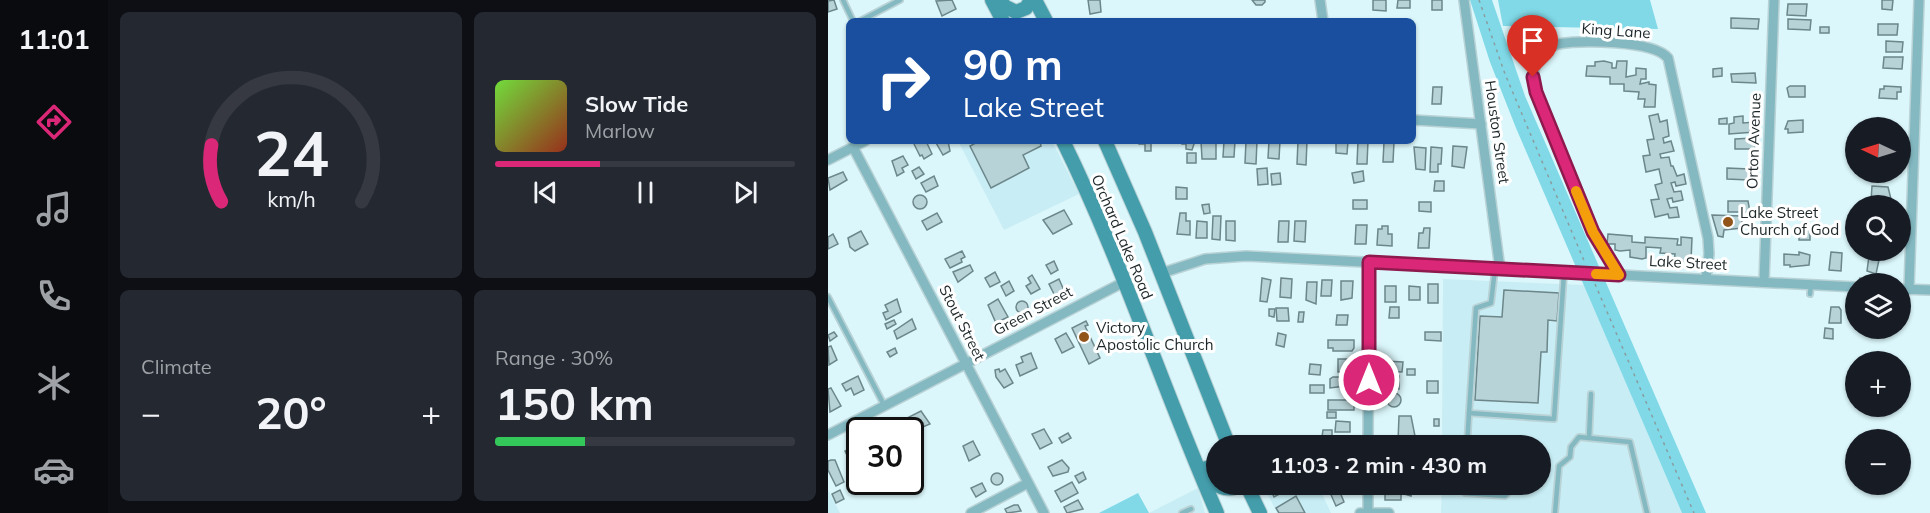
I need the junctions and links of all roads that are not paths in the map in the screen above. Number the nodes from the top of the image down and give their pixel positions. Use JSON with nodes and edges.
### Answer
{"nodes":[{"id":1,"x":843,"y":0,"type":"edge"},
{"id":2,"x":900,"y":0,"type":"edge"},
{"id":3,"x":992,"y":0,"type":"edge"},
{"id":4,"x":1001,"y":0,"type":"edge"},
{"id":5,"x":1033,"y":0,"type":"edge"},
{"id":6,"x":1320,"y":0,"type":"edge"},
{"id":7,"x":1464,"y":0,"type":"edge"},
{"id":8,"x":1774,"y":0,"type":"edge"},
{"id":9,"x":1919,"y":0,"type":"edge"},
{"id":10,"x":852,"y":18,"type":"edge"},
{"id":11,"x":866,"y":18,"type":"edge"},
{"id":12,"x":1001,"y":18,"type":"edge"},
{"id":13,"x":1044,"y":18,"type":"edge"},
{"id":14,"x":1323,"y":18,"type":"edge"},
{"id":15,"x":1416,"y":120,"type":"edge"},
{"id":16,"x":1481,"y":124,"type":"junction"},
{"id":17,"x":859,"y":144,"type":"edge"},
{"id":18,"x":1097,"y":144,"type":"edge"},
{"id":19,"x":1106,"y":144,"type":"edge"},
{"id":20,"x":853,"y":147,"type":"junction"},
{"id":21,"x":1072,"y":148,"type":"edge"},
{"id":22,"x":828,"y":160,"type":"edge"},
{"id":23,"x":1145,"y":232,"type":"junction"},
{"id":24,"x":1369,"y":262,"type":"junction"},
{"id":25,"x":1498,"y":269,"type":"junction"},
{"id":26,"x":1564,"y":272,"type":"junction"},
{"id":27,"x":1162,"y":273,"type":"junction"},
{"id":28,"x":1906,"y":273,"type":"edge"},
{"id":29,"x":1619,"y":275,"type":"junction"},
{"id":30,"x":1706,"y":279,"type":"junction"},
{"id":31,"x":1124,"y":282,"type":"junction"},
{"id":32,"x":1764,"y":282,"type":"junction"},
{"id":33,"x":1845,"y":287,"type":"edge"},
{"id":34,"x":1911,"y":289,"type":"edge"},
{"id":35,"x":1930,"y":290,"type":"edge"},
{"id":36,"x":828,"y":297,"type":"edge"},
{"id":37,"x":966,"y":363,"type":"junction"},
{"id":38,"x":1158,"y":374,"type":"junction"},
{"id":39,"x":1591,"y":394,"type":"dead end"},
{"id":40,"x":884,"y":405,"type":"junction"},
{"id":41,"x":1469,"y":413,"type":"junction"},
{"id":42,"x":828,"y":435,"type":"edge"},
{"id":43,"x":1225,"y":435,"type":"edge"},
{"id":44,"x":1368,"y":435,"type":"edge"},
{"id":45,"x":1468,"y":435,"type":"edge"},
{"id":46,"x":1589,"y":438,"type":"junction"},
{"id":47,"x":1206,"y":468,"type":"edge"},
{"id":48,"x":1028,"y":483,"type":"junction"},
{"id":49,"x":1251,"y":495,"type":"edge"},
{"id":50,"x":1366,"y":495,"type":"edge"},
{"id":51,"x":1191,"y":508,"type":"dead end"},
{"id":52,"x":1364,"y":512,"type":"edge"},
{"id":53,"x":970,"y":513,"type":"edge"},
{"id":54,"x":1044,"y":513,"type":"edge"},
{"id":55,"x":1182,"y":513,"type":"edge"},
{"id":56,"x":1217,"y":513,"type":"edge"},
{"id":57,"x":1260,"y":513,"type":"edge"},
{"id":58,"x":1389,"y":513,"type":"edge"},
{"id":59,"x":1555,"y":513,"type":"edge"},
{"id":60,"x":1647,"y":513,"type":"edge"}],
"edges":[{"from":1,"to":10,"type":"lane"},
{"from":2,"to":11,"type":"lane"},
{"from":3,"to":12,"type":"main road"},
{"from":4,"to":5,"type":"main road"},
{"from":5,"to":13,"type":"main road"},
{"from":6,"to":14,"type":"street"},
{"from":7,"to":16,"type":"street","name":"Houston Street"},
{"from":8,"to":32,"type":"street","name":"Orton Avenue"},
{"from":9,"to":28,"type":"street"},
{"from":15,"to":16,"type":"street"},
{"from":16,"to":25,"type":"street","name":"Houston Street"},
{"from":17,"to":20,"type":"street"},
{"from":18,"to":23,"type":"main road"},
{"from":19,"to":23,"type":"main road","name":"Orchard Lake Road"},
{"from":20,"to":22,"type":"street"},
{"from":20,"to":37,"type":"street","name":"Stout Street"},
{"from":21,"to":31,"type":"main road","name":"Orchard Lake Road"},
{"from":23,"to":27,"type":"main road","name":"Orchard Lake Road"},
{"from":24,"to":25,"type":"street","name":"Lake Street"},
{"from":24,"to":27,"type":"street","name":"Lake Street"},
{"from":24,"to":44,"type":"street"},
{"from":25,"to":26,"type":"street","name":"Lake Street"},
{"from":25,"to":41,"type":"lane"},
{"from":26,"to":29,"type":"street","name":"Lake Street"},
{"from":26,"to":41,"type":"lane"},
{"from":27,"to":43,"type":"main road","name":"Orchard Lake Road"},
{"from":29,"to":30,"type":"street","name":"Lake Street"},
{"from":29,"to":30,"type":"street","name":"King Lane"},
{"from":30,"to":32,"type":"street","name":"Lake Street"},
{"from":31,"to":37,"type":"street","name":"Green Street"},
{"from":31,"to":38,"type":"main road","name":"Orchard Lake Road"},
{"from":32,"to":33,"type":"street","name":"Lake Street"},
{"from":34,"to":35,"type":"street"},
{"from":36,"to":40,"type":"lane"},
{"from":37,"to":40,"type":"street","name":"Green Street"},
{"from":37,"to":48,"type":"street","name":"Stout Street"},
{"from":38,"to":47,"type":"main road"},
{"from":38,"to":56,"type":"main road","name":"Orchard Lake Road"},
{"from":39,"to":46,"type":"lane"},
{"from":40,"to":42,"type":"street","name":"Green Street"},
{"from":41,"to":45,"type":"lane"},
{"from":46,"to":59,"type":"lane"},
{"from":46,"to":60,"type":"lane"},
{"from":48,"to":53,"type":"street"},
{"from":48,"to":54,"type":"street","name":"Stout Street"},
{"from":49,"to":57,"type":"main road"},
{"from":50,"to":52,"type":"street"},
{"from":51,"to":55,"type":"lane"},
{"from":52,"to":58,"type":"street"}]}
